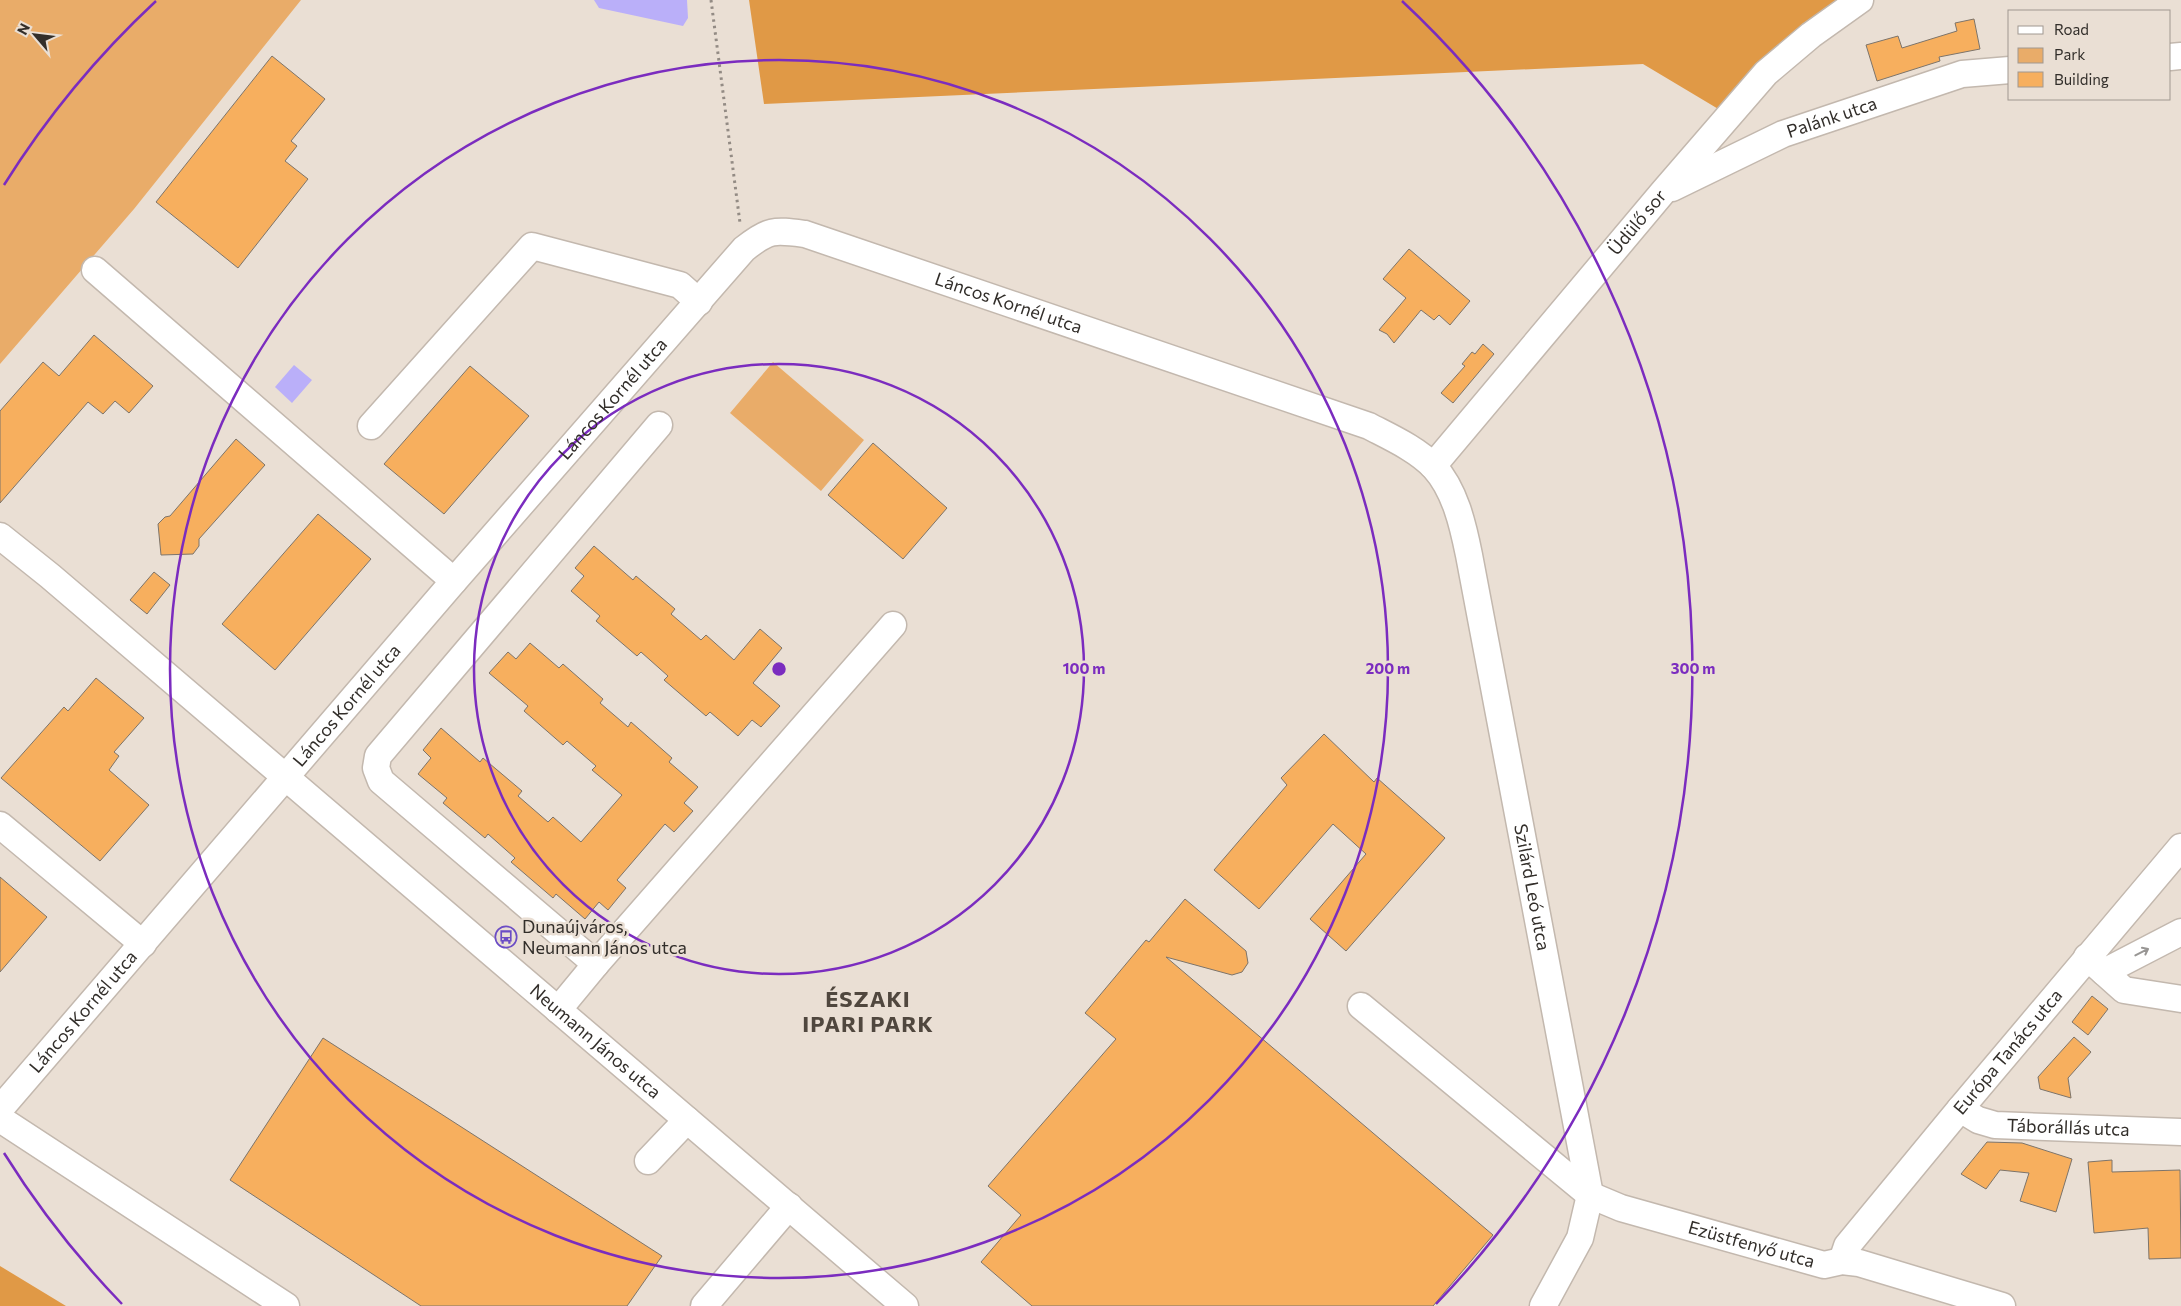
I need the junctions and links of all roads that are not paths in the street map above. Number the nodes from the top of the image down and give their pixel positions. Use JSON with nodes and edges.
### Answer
{"nodes":[{"id":1,"x":1860,"y":0,"type":"edge"},
{"id":2,"x":2008,"y":70,"type":"edge"},
{"id":3,"x":1662,"y":192,"type":"junction"},
{"id":4,"x":95,"y":270,"type":"dead end"},
{"id":5,"x":699,"y":302,"type":"junction"},
{"id":6,"x":659,"y":425,"type":"dead end"},
{"id":7,"x":371,"y":426,"type":"dead end"},
{"id":8,"x":1433,"y":466,"type":"junction"},
{"id":9,"x":0,"y":536,"type":"edge"},
{"id":10,"x":454,"y":581,"type":"junction"},
{"id":11,"x":893,"y":625,"type":"dead end"},
{"id":12,"x":286,"y":778,"type":"junction"},
{"id":13,"x":0,"y":825,"type":"edge"},
{"id":14,"x":2181,"y":847,"type":"edge"},
{"id":15,"x":2181,"y":932,"type":"edge"},
{"id":16,"x":144,"y":944,"type":"junction"},
{"id":17,"x":596,"y":964,"type":"junction"},
{"id":18,"x":2096,"y":964,"type":"junction"},
{"id":19,"x":2181,"y":999,"type":"edge"},
{"id":20,"x":1361,"y":1006,"type":"dead end"},
{"id":21,"x":558,"y":1010,"type":"junction"},
{"id":22,"x":0,"y":1109,"type":"edge"},
{"id":23,"x":1960,"y":1109,"type":"junction"},
{"id":24,"x":0,"y":1119,"type":"edge"},
{"id":25,"x":687,"y":1120,"type":"junction"},
{"id":26,"x":2181,"y":1132,"type":"edge"},
{"id":27,"x":648,"y":1161,"type":"dead end"},
{"id":28,"x":1590,"y":1195,"type":"junction"},
{"id":29,"x":789,"y":1206,"type":"junction"},
{"id":30,"x":1842,"y":1261,"type":"junction"},
{"id":31,"x":286,"y":1306,"type":"edge"},
{"id":32,"x":704,"y":1306,"type":"edge"},
{"id":33,"x":905,"y":1306,"type":"edge"},
{"id":34,"x":1543,"y":1306,"type":"edge"},
{"id":35,"x":2002,"y":1306,"type":"edge"}],
"edges":[{"from":1,"to":3,"type":"street","name":"Üdülő sor"},
{"from":2,"to":3,"type":"street","name":"Palánk utca"},
{"from":3,"to":8,"type":"street","name":"Üdülő sor"},
{"from":4,"to":10,"type":"street"},
{"from":5,"to":7,"type":"street"},
{"from":5,"to":8,"type":"street","name":"Láncos Kornél utca"},
{"from":5,"to":10,"type":"street","name":"Láncos Kornél utca"},
{"from":6,"to":17,"type":"street"},
{"from":8,"to":28,"type":"street","name":"Szilárd Leó utca"},
{"from":9,"to":12,"type":"street","name":"Neumann János utca"},
{"from":10,"to":12,"type":"street","name":"Láncos Kornél utca"},
{"from":11,"to":17,"type":"street"},
{"from":12,"to":16,"type":"street","name":"Láncos Kornél utca"},
{"from":12,"to":21,"type":"street","name":"Neumann János utca"},
{"from":13,"to":16,"type":"street"},
{"from":14,"to":18,"type":"street","name":"Európa Tanács utca"},
{"from":18,"to":15,"type":"street","one_way":true},
{"from":16,"to":22,"type":"street","name":"Láncos Kornél utca"},
{"from":17,"to":21,"type":"street"},
{"from":18,"to":19,"type":"street"},
{"from":18,"to":23,"type":"street","name":"Európa Tanács utca"},
{"from":20,"to":28,"type":"street","name":"Ezüstfenyő utca"},
{"from":21,"to":25,"type":"street","name":"Neumann János utca"},
{"from":23,"to":26,"type":"street","name":"Táborállás utca"},
{"from":23,"to":30,"type":"street","name":"Európa Tanács utca"},
{"from":24,"to":31,"type":"street"},
{"from":25,"to":27,"type":"street"},
{"from":25,"to":29,"type":"street","name":"Neumann János utca"},
{"from":28,"to":30,"type":"street","name":"Ezüstfenyő utca"},
{"from":28,"to":34,"type":"street","name":"Szilárd Leó utca"},
{"from":29,"to":32,"type":"street"},
{"from":29,"to":33,"type":"street","name":"Neumann János utca"},
{"from":30,"to":35,"type":"street","name":"Ezüstfenyő utca"}]}
